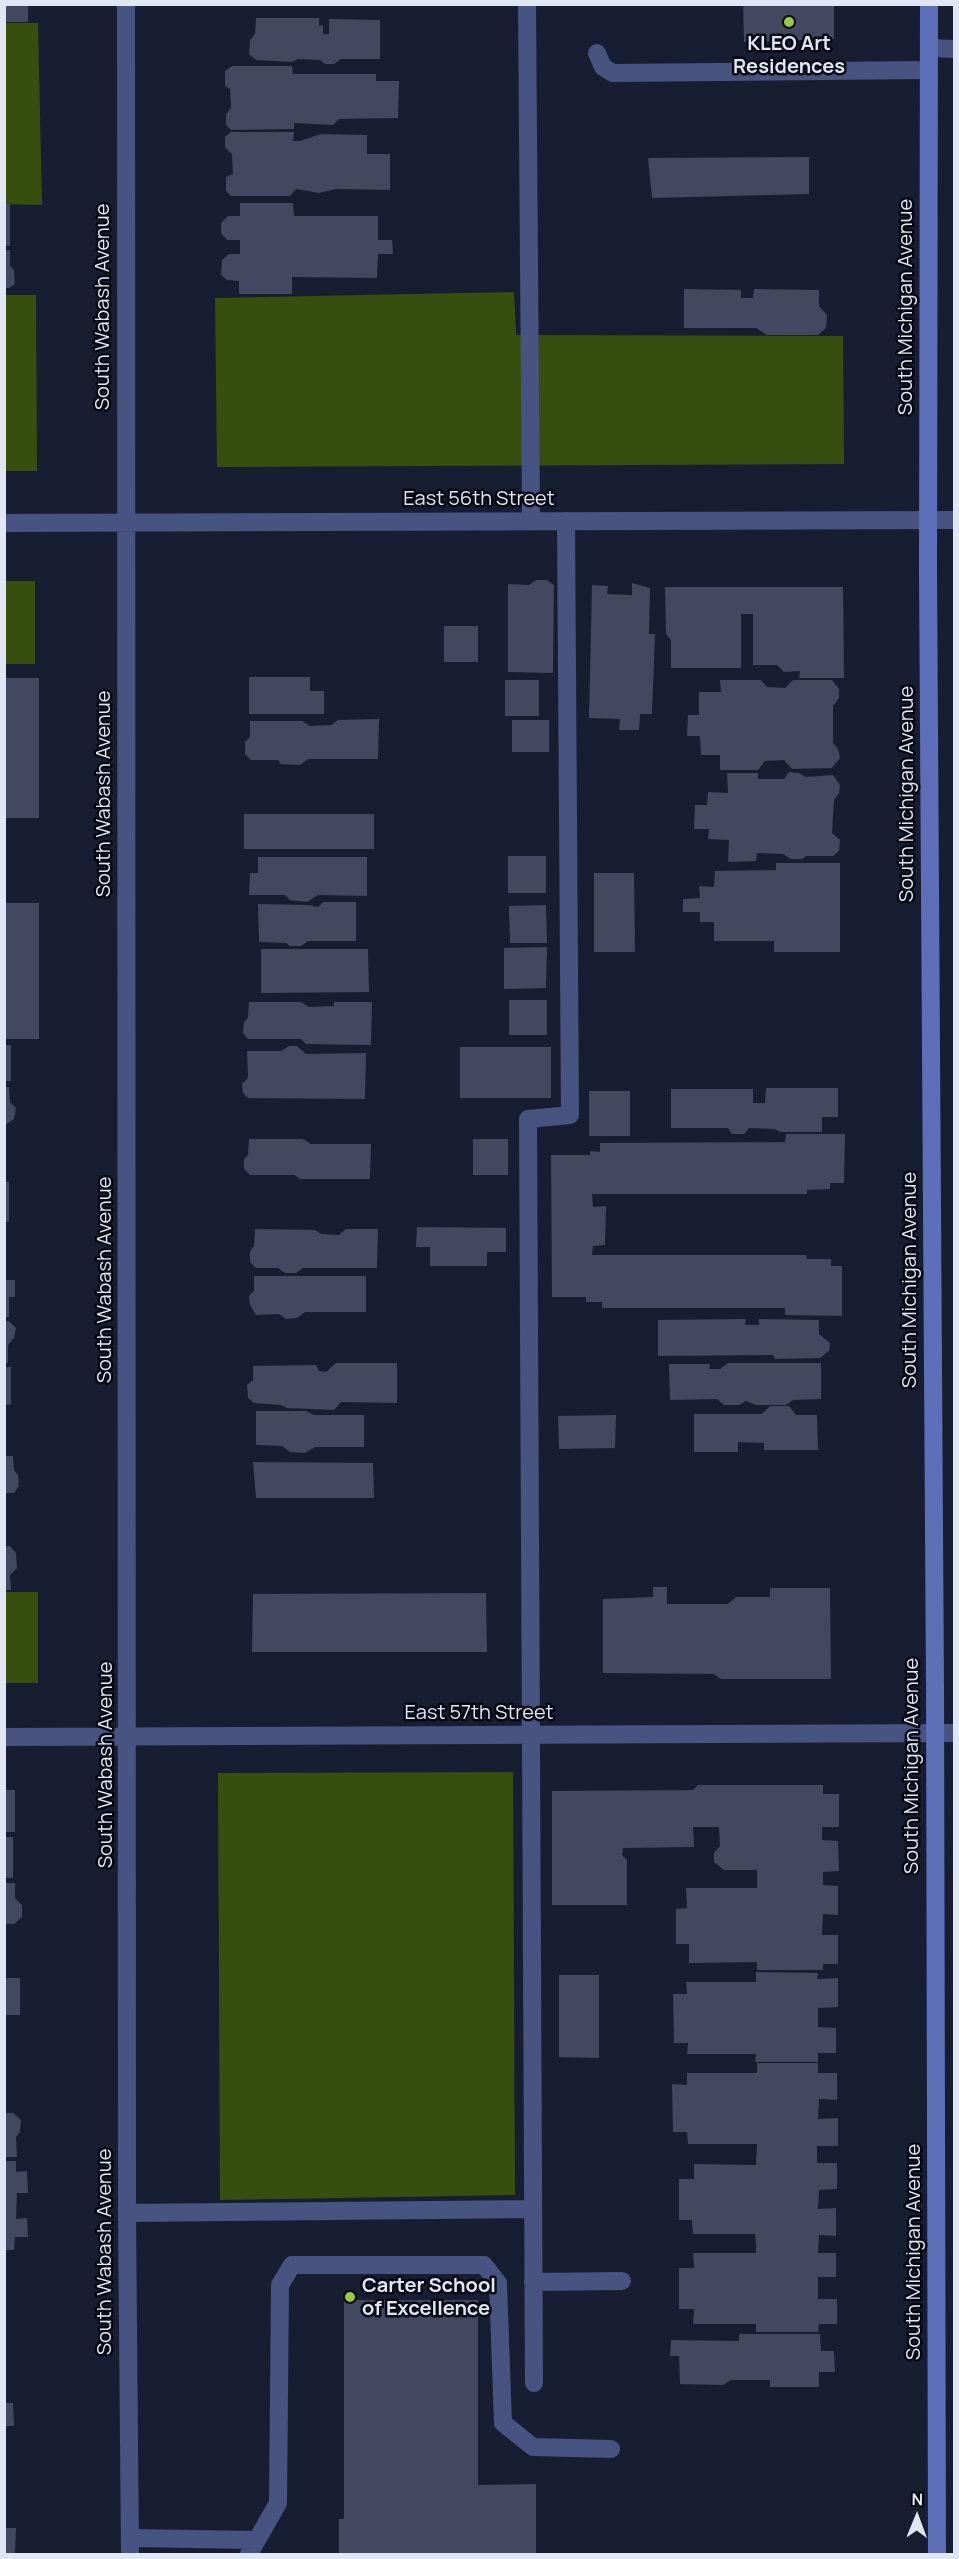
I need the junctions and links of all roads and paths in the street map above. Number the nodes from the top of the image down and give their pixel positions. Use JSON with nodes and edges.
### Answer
{"nodes":[{"id":1,"x":126,"y":4,"type":"edge"},
{"id":2,"x":527,"y":4,"type":"edge"},
{"id":3,"x":929,"y":4,"type":"edge"},
{"id":4,"x":928,"y":48,"type":"junction"},
{"id":5,"x":954,"y":49,"type":"edge"},
{"id":6,"x":597,"y":53,"type":"dead end"},
{"id":7,"x":929,"y":69,"type":"junction"},
{"id":8,"x":928,"y":520,"type":"junction"},
{"id":9,"x":954,"y":520,"type":"edge"},
{"id":10,"x":531,"y":521,"type":"junction"},
{"id":11,"x":566,"y":521,"type":"junction"},
{"id":12,"x":4,"y":523,"type":"edge"},
{"id":13,"x":125,"y":523,"type":"junction"},
{"id":14,"x":954,"y":1733,"type":"edge"},
{"id":15,"x":935,"y":1734,"type":"junction"},
{"id":16,"x":531,"y":1735,"type":"junction"},
{"id":17,"x":4,"y":1737,"type":"edge"},
{"id":18,"x":129,"y":1737,"type":"junction"},
{"id":19,"x":533,"y":2209,"type":"junction"},
{"id":20,"x":127,"y":2213,"type":"junction"},
{"id":21,"x":622,"y":2281,"type":"dead end"},
{"id":22,"x":533,"y":2282,"type":"junction"},
{"id":23,"x":534,"y":2383,"type":"dead end"},
{"id":24,"x":611,"y":2448,"type":"dead end"},
{"id":25,"x":130,"y":2546,"type":"edge"},
{"id":26,"x":253,"y":2547,"type":"edge"},
{"id":27,"x":937,"y":2554,"type":"edge"}],
"edges":[{"from":1,"to":13,"type":"street","name":"South Wabash Avenue"},
{"from":2,"to":10,"type":"street"},
{"from":3,"to":4,"type":"street","name":"South Michigan Avenue"},
{"from":4,"to":5,"type":"street"},
{"from":4,"to":7,"type":"street","name":"South Michigan Avenue"},
{"from":6,"to":7,"type":"street"},
{"from":7,"to":8,"type":"street","name":"South Michigan Avenue"},
{"from":8,"to":9,"type":"street","name":"East 56th Street"},
{"from":8,"to":11,"type":"street","name":"East 56th Street"},
{"from":8,"to":15,"type":"street","name":"South Michigan Avenue"},
{"from":10,"to":11,"type":"street","name":"East 56th Street"},
{"from":10,"to":13,"type":"street","name":"East 56th Street"},
{"from":11,"to":16,"type":"street"},
{"from":12,"to":13,"type":"street","name":"East 56th Street"},
{"from":13,"to":18,"type":"street","name":"South Wabash Avenue"},
{"from":14,"to":15,"type":"street","name":"East 57th Street"},
{"from":15,"to":16,"type":"street","name":"East 57th Street"},
{"from":15,"to":27,"type":"street","name":"South Michigan Avenue"},
{"from":16,"to":18,"type":"street","name":"East 57th Street"},
{"from":16,"to":19,"type":"street"},
{"from":17,"to":18,"type":"street","name":"East 57th Street"},
{"from":18,"to":20,"type":"street","name":"South Wabash Avenue"},
{"from":19,"to":20,"type":"street"},
{"from":19,"to":22,"type":"street"},
{"from":20,"to":25,"type":"street","name":"South Wabash Avenue"},
{"from":21,"to":22,"type":"street"},
{"from":22,"to":23,"type":"street"},
{"from":24,"to":26,"type":"street"},
{"from":25,"to":26,"type":"street"}]}
